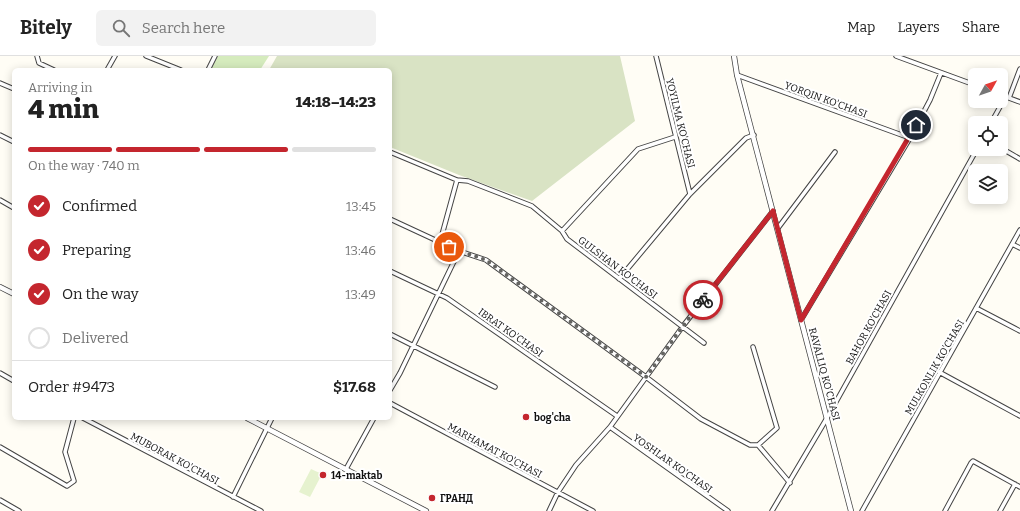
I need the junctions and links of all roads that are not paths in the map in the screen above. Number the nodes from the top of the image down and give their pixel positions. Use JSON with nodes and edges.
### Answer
{"nodes":[{"id":1,"x":37,"y":56,"type":"edge"},
{"id":2,"x":115,"y":56,"type":"edge"},
{"id":3,"x":146,"y":56,"type":"edge"},
{"id":4,"x":215,"y":56,"type":"edge"},
{"id":5,"x":656,"y":56,"type":"edge"},
{"id":6,"x":734,"y":56,"type":"edge"},
{"id":7,"x":896,"y":56,"type":"edge"},
{"id":8,"x":50,"y":68,"type":"edge"},
{"id":9,"x":109,"y":68,"type":"edge"},
{"id":10,"x":176,"y":68,"type":"edge"},
{"id":11,"x":209,"y":68,"type":"edge"},
{"id":12,"x":1020,"y":69,"type":"edge"},
{"id":13,"x":941,"y":73,"type":"junction"},
{"id":14,"x":737,"y":75,"type":"junction"},
{"id":15,"x":0,"y":83,"type":"edge"},
{"id":16,"x":968,"y":83,"type":"edge"},
{"id":17,"x":12,"y":88,"type":"edge"},
{"id":18,"x":1008,"y":95,"type":"edge"},
{"id":19,"x":1008,"y":97,"type":"edge"},
{"id":20,"x":1020,"y":102,"type":"edge"},
{"id":21,"x":0,"y":135,"type":"edge"},
{"id":22,"x":754,"y":135,"type":"junction"},
{"id":23,"x":675,"y":137,"type":"junction"},
{"id":24,"x":910,"y":138,"type":"junction"},
{"id":25,"x":12,"y":141,"type":"edge"},
{"id":26,"x":835,"y":152,"type":"dead end"},
{"id":27,"x":1008,"y":152,"type":"edge"},
{"id":28,"x":392,"y":153,"type":"edge"},
{"id":29,"x":973,"y":156,"type":"edge"},
{"id":30,"x":1020,"y":159,"type":"edge"},
{"id":31,"x":457,"y":180,"type":"junction"},
{"id":32,"x":690,"y":194,"type":"junction"},
{"id":33,"x":0,"y":200,"type":"edge"},
{"id":34,"x":12,"y":207,"type":"edge"},
{"id":35,"x":773,"y":211,"type":"junction"},
{"id":36,"x":392,"y":220,"type":"edge"},
{"id":37,"x":778,"y":228,"type":"junction"},
{"id":38,"x":1020,"y":230,"type":"edge"},
{"id":39,"x":562,"y":231,"type":"junction"},
{"id":40,"x":440,"y":242,"type":"junction"},
{"id":41,"x":1012,"y":244,"type":"junction"},
{"id":42,"x":1020,"y":248,"type":"edge"},
{"id":43,"x":458,"y":251,"type":"junction"},
{"id":44,"x":392,"y":272,"type":"edge"},
{"id":45,"x":619,"y":279,"type":"junction"},
{"id":46,"x":0,"y":287,"type":"edge"},
{"id":47,"x":12,"y":293,"type":"edge"},
{"id":48,"x":437,"y":294,"type":"junction"},
{"id":49,"x":976,"y":308,"type":"junction"},
{"id":50,"x":801,"y":320,"type":"junction"},
{"id":51,"x":683,"y":326,"type":"junction"},
{"id":52,"x":1020,"y":331,"type":"edge"},
{"id":53,"x":392,"y":335,"type":"edge"},
{"id":54,"x":704,"y":343,"type":"dead end"},
{"id":55,"x":412,"y":346,"type":"junction"},
{"id":56,"x":753,"y":347,"type":"dead end"},
{"id":57,"x":940,"y":372,"type":"junction"},
{"id":58,"x":0,"y":373,"type":"edge"},
{"id":59,"x":646,"y":377,"type":"junction"},
{"id":60,"x":12,"y":380,"type":"edge"},
{"id":61,"x":392,"y":387,"type":"edge"},
{"id":62,"x":495,"y":387,"type":"dead end"},
{"id":63,"x":392,"y":404,"type":"edge"},
{"id":64,"x":617,"y":416,"type":"junction"},
{"id":65,"x":1020,"y":416,"type":"edge"},
{"id":66,"x":827,"y":418,"type":"junction"},
{"id":67,"x":73,"y":420,"type":"edge"},
{"id":68,"x":87,"y":420,"type":"edge"},
{"id":69,"x":251,"y":420,"type":"edge"},
{"id":70,"x":271,"y":420,"type":"edge"},
{"id":71,"x":373,"y":420,"type":"edge"},
{"id":72,"x":610,"y":427,"type":"junction"},
{"id":73,"x":267,"y":428,"type":"junction"},
{"id":74,"x":758,"y":445,"type":"junction"},
{"id":75,"x":0,"y":447,"type":"edge"},
{"id":76,"x":346,"y":469,"type":"junction"},
{"id":77,"x":790,"y":483,"type":"junction"},
{"id":78,"x":1015,"y":484,"type":"junction"},
{"id":79,"x":1020,"y":487,"type":"edge"},
{"id":80,"x":558,"y":492,"type":"junction"},
{"id":81,"x":233,"y":498,"type":"junction"},
{"id":82,"x":0,"y":500,"type":"edge"},
{"id":83,"x":19,"y":511,"type":"edge"},
{"id":84,"x":261,"y":511,"type":"edge"},
{"id":85,"x":426,"y":511,"type":"edge"},
{"id":86,"x":549,"y":511,"type":"edge"},
{"id":87,"x":593,"y":511,"type":"edge"},
{"id":88,"x":728,"y":511,"type":"edge"},
{"id":89,"x":772,"y":511,"type":"edge"},
{"id":90,"x":851,"y":511,"type":"edge"},
{"id":91,"x":862,"y":511,"type":"edge"},
{"id":92,"x":945,"y":511,"type":"edge"},
{"id":93,"x":1000,"y":511,"type":"edge"}],
"edges":[{"from":1,"to":8,"type":"street"},
{"from":2,"to":9,"type":"street"},
{"from":3,"to":10,"type":"street"},
{"from":4,"to":11,"type":"street"},
{"from":5,"to":23,"type":"street","name":"YOYILMA KO'CHASI"},
{"from":6,"to":14,"type":"street","name":"RAVALLIQ KO'CHASI"},
{"from":7,"to":13,"type":"street"},
{"from":12,"to":18,"type":"street"},
{"from":13,"to":16,"type":"street"},
{"from":13,"to":24,"type":"street"},
{"from":14,"to":22,"type":"street","name":"RAVALLIQ KO'CHASI"},
{"from":14,"to":24,"type":"street","name":"YORQIN KO'CHASI"},
{"from":15,"to":17,"type":"street"},
{"from":19,"to":20,"type":"street"},
{"from":21,"to":25,"type":"street"},
{"from":22,"to":32,"type":"street"},
{"from":22,"to":35,"type":"street","name":"RAVALLIQ KO'CHASI"},
{"from":23,"to":32,"type":"street","name":"YOYILMA KO'CHASI"},
{"from":23,"to":39,"type":"street"},
{"from":24,"to":50,"type":"street"},
{"from":26,"to":37,"type":"street"},
{"from":27,"to":30,"type":"street"},
{"from":28,"to":31,"type":"street","name":"GULSHAN KO'CHASI"},
{"from":29,"to":66,"type":"street","name":"BAHOR KO'CHASI"},
{"from":31,"to":39,"type":"street","name":"GULSHAN KO'CHASI"},
{"from":31,"to":40,"type":"street"},
{"from":32,"to":45,"type":"street"},
{"from":33,"to":34,"type":"street"},
{"from":35,"to":37,"type":"street","name":"RAVALLIQ KO'CHASI"},
{"from":35,"to":51,"type":"street"},
{"from":36,"to":40,"type":"street"},
{"from":37,"to":50,"type":"street","name":"RAVALLIQ KO'CHASI"},
{"from":38,"to":41,"type":"street","name":"MULKONLIK KO'CHASI"},
{"from":39,"to":45,"type":"street","name":"GULSHAN KO'CHASI"},
{"from":40,"to":43,"type":"street"},
{"from":41,"to":42,"type":"street"},
{"from":41,"to":49,"type":"street","name":"MULKONLIK KO'CHASI"},
{"from":43,"to":48,"type":"street"},
{"from":43,"to":59,"type":"street"},
{"from":44,"to":48,"type":"street","name":"IBRAT KO'CHASI"},
{"from":45,"to":51,"type":"street","name":"GULSHAN KO'CHASI"},
{"from":46,"to":47,"type":"street"},
{"from":48,"to":55,"type":"street"},
{"from":48,"to":64,"type":"street","name":"IBRAT KO'CHASI"},
{"from":49,"to":52,"type":"street"},
{"from":49,"to":57,"type":"street","name":"MULKONLIK KO'CHASI"},
{"from":50,"to":66,"type":"street","name":"RAVALLIQ KO'CHASI"},
{"from":51,"to":54,"type":"street","name":"GULSHAN KO'CHASI"},
{"from":51,"to":59,"type":"street"},
{"from":53,"to":55,"type":"street"},
{"from":55,"to":61,"type":"street"},
{"from":55,"to":62,"type":"street"},
{"from":56,"to":74,"type":"street"},
{"from":57,"to":65,"type":"street"},
{"from":57,"to":91,"type":"street","name":"MULKONLIK KO'CHASI"},
{"from":58,"to":60,"type":"street"},
{"from":59,"to":64,"type":"street"},
{"from":59,"to":74,"type":"street"},
{"from":63,"to":80,"type":"street","name":"MARHAMAT KO'CHASI"},
{"from":64,"to":72,"type":"street"},
{"from":66,"to":77,"type":"street","name":"BAHOR KO'CHASI"},
{"from":66,"to":90,"type":"street","name":"RAVALLIQ KO'CHASI"},
{"from":67,"to":75,"type":"street"},
{"from":68,"to":81,"type":"street","name":"MUBORAK KO'CHASI"},
{"from":69,"to":73,"type":"street"},
{"from":70,"to":73,"type":"street"},
{"from":71,"to":76,"type":"street"},
{"from":72,"to":80,"type":"street"},
{"from":72,"to":88,"type":"street","name":"YOSHLAR KO'CHASI"},
{"from":73,"to":76,"type":"street"},
{"from":73,"to":81,"type":"street"},
{"from":74,"to":77,"type":"street"},
{"from":76,"to":85,"type":"street"},
{"from":77,"to":89,"type":"street","name":"BAHOR KO'CHASI"},
{"from":78,"to":79,"type":"street"},
{"from":78,"to":92,"type":"street"},
{"from":78,"to":93,"type":"street"},
{"from":80,"to":86,"type":"street"},
{"from":80,"to":87,"type":"street","name":"MARHAMAT KO'CHASI"},
{"from":81,"to":84,"type":"street","name":"MUBORAK KO'CHASI"},
{"from":82,"to":83,"type":"street"}]}
